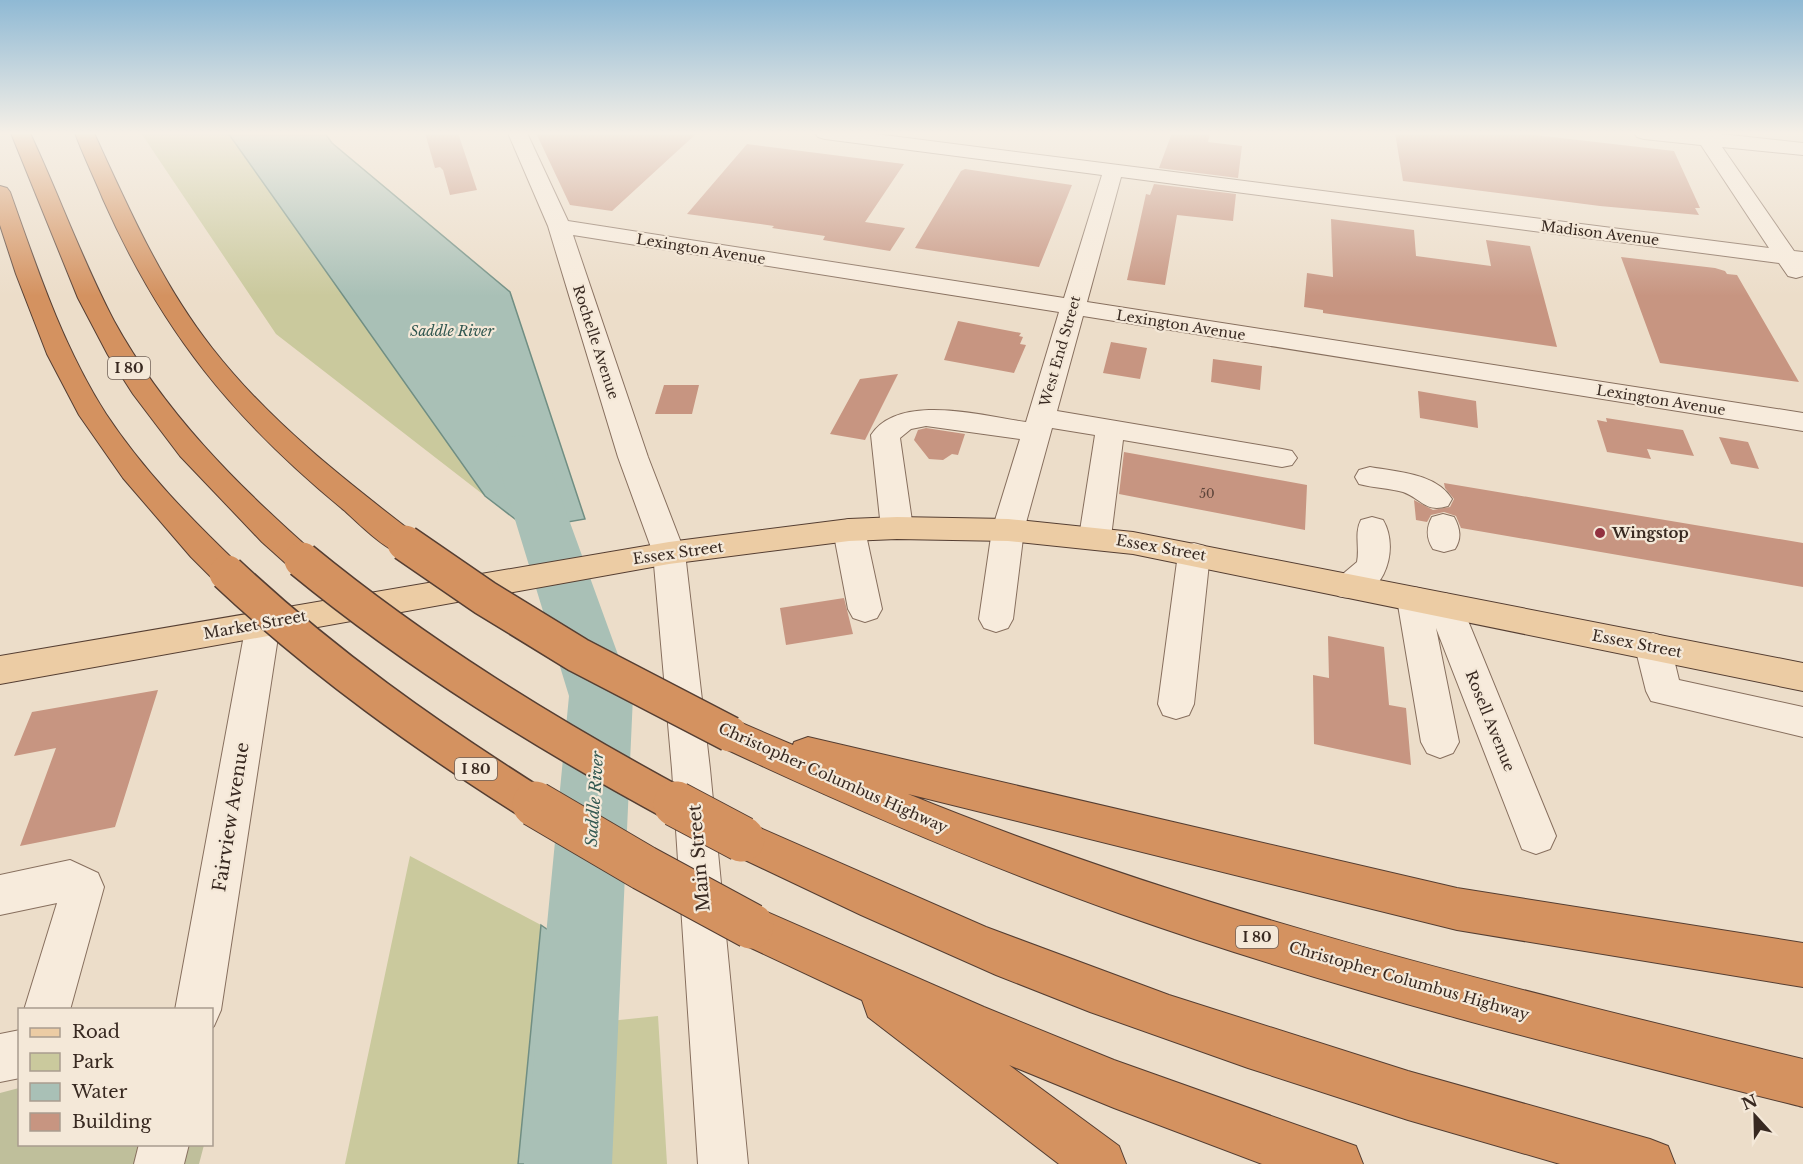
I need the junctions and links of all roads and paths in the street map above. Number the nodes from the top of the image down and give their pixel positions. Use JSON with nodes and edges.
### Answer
{"nodes":[{"id":1,"x":43,"y":187,"type":"edge"},
{"id":2,"x":109,"y":187,"type":"edge"},
{"id":3,"x":542,"y":187,"type":"edge"},
{"id":4,"x":1108,"y":187,"type":"edge"},
{"id":5,"x":1240,"y":187,"type":"edge"},
{"id":6,"x":1743,"y":187,"type":"edge"},
{"id":7,"x":0,"y":192,"type":"edge"},
{"id":8,"x":559,"y":226,"type":"junction"},
{"id":9,"x":1796,"y":259,"type":"edge"},
{"id":10,"x":1803,"y":282,"type":"edge"},
{"id":11,"x":1072,"y":308,"type":"junction"},
{"id":12,"x":1803,"y":422,"type":"edge"},
{"id":13,"x":1039,"y":425,"type":"junction"},
{"id":14,"x":1110,"y":429,"type":"junction"},
{"id":15,"x":1282,"y":458,"type":"dead end"},
{"id":16,"x":1370,"y":477,"type":"dead end"},
{"id":17,"x":1441,"y":522,"type":"dead end"},
{"id":18,"x":897,"y":528,"type":"junction"},
{"id":19,"x":1372,"y":528,"type":"dead end"},
{"id":20,"x":849,"y":530,"type":"junction"},
{"id":21,"x":1008,"y":530,"type":"junction"},
{"id":22,"x":1095,"y":537,"type":"junction"},
{"id":23,"x":669,"y":553,"type":"junction"},
{"id":24,"x":1194,"y":554,"type":"junction"},
{"id":25,"x":511,"y":581,"type":"joint"},
{"id":26,"x":1350,"y":586,"type":"junction"},
{"id":27,"x":1429,"y":602,"type":"junction"},
{"id":28,"x":865,"y":609,"type":"dead end"},
{"id":29,"x":996,"y":619,"type":"dead end"},
{"id":30,"x":262,"y":624,"type":"junction"},
{"id":31,"x":1653,"y":647,"type":"junction"},
{"id":32,"x":0,"y":670,"type":"edge"},
{"id":33,"x":1803,"y":677,"type":"edge"},
{"id":34,"x":1176,"y":704,"type":"dead end"},
{"id":35,"x":1803,"y":722,"type":"edge"},
{"id":36,"x":730,"y":734,"type":"junction"},
{"id":37,"x":1440,"y":742,"type":"dead end"},
{"id":38,"x":1536,"y":836,"type":"dead end"},
{"id":39,"x":0,"y":895,"type":"edge"},
{"id":40,"x":834,"y":964,"type":"junction"},
{"id":41,"x":1803,"y":965,"type":"edge"},
{"id":42,"x":48,"y":1008,"type":"edge"},
{"id":43,"x":198,"y":1008,"type":"edge"},
{"id":44,"x":18,"y":1054,"type":"edge"},
{"id":45,"x":0,"y":1059,"type":"edge"},
{"id":46,"x":1803,"y":1083,"type":"edge"},
{"id":47,"x":164,"y":1146,"type":"edge"},
{"id":48,"x":159,"y":1164,"type":"edge"},
{"id":49,"x":723,"y":1164,"type":"edge"},
{"id":50,"x":1101,"y":1164,"type":"edge"},
{"id":51,"x":1338,"y":1164,"type":"edge"},
{"id":52,"x":1650,"y":1164,"type":"edge"}],
"edges":[{"from":1,"to":52,"type":"highway","number":"I 80","bridge":true},
{"from":2,"to":36,"type":"highway","name":"Christopher Columbus Highway","number":"I 80","bridge":true},
{"from":3,"to":8,"type":"street","name":"Rochelle Avenue"},
{"from":4,"to":11,"type":"street","name":"West End Street"},
{"from":5,"to":9,"type":"street","name":"Madison Avenue"},
{"from":6,"to":9,"type":"street"},
{"from":7,"to":40,"type":"highway","number":"I 80","bridge":true},
{"from":8,"to":11,"type":"street","name":"Lexington Avenue"},
{"from":8,"to":23,"type":"street","name":"Rochelle Avenue"},
{"from":9,"to":10,"type":"street"},
{"from":11,"to":12,"type":"street","name":"Lexington Avenue"},
{"from":11,"to":13,"type":"street","name":"West End Street"},
{"from":13,"to":14,"type":"street"},
{"from":13,"to":18,"type":"street"},
{"from":13,"to":21,"type":"street","name":"West End Street"},
{"from":14,"to":15,"type":"street"},
{"from":14,"to":22,"type":"street"},
{"from":16,"to":17,"type":"street"},
{"from":18,"to":20,"type":"main road","name":"Essex Street"},
{"from":18,"to":21,"type":"main road","name":"Essex Street"},
{"from":19,"to":26,"type":"street"},
{"from":20,"to":23,"type":"main road","name":"Essex Street"},
{"from":20,"to":28,"type":"street"},
{"from":21,"to":22,"type":"main road","name":"Essex Street"},
{"from":21,"to":29,"type":"street","name":"West End Street"},
{"from":22,"to":24,"type":"main road","name":"Essex Street"},
{"from":23,"to":25,"type":"main road","name":"Essex Street"},
{"from":23,"to":49,"type":"street","name":"Main Street"},
{"from":24,"to":26,"type":"main road","name":"Essex Street"},
{"from":24,"to":34,"type":"street"},
{"from":25,"to":30,"type":"main road","name":"Market Street"},
{"from":26,"to":27,"type":"main road","name":"Essex Street"},
{"from":27,"to":31,"type":"main road","name":"Essex Street"},
{"from":27,"to":37,"type":"street"},
{"from":27,"to":38,"type":"street","name":"Rosell Avenue"},
{"from":30,"to":32,"type":"main road","name":"Market Street"},
{"from":30,"to":43,"type":"street","name":"Fairview Avenue"},
{"from":31,"to":33,"type":"main road","name":"Essex Street"},
{"from":31,"to":35,"type":"street"},
{"from":36,"to":41,"type":"highway"},
{"from":36,"to":46,"type":"highway","name":"Christopher Columbus Highway","number":"I 80"},
{"from":39,"to":42,"type":"street"},
{"from":40,"to":50,"type":"highway"},
{"from":40,"to":51,"type":"highway","number":"I 80"},
{"from":44,"to":45,"type":"street"},
{"from":47,"to":48,"type":"street"}]}
